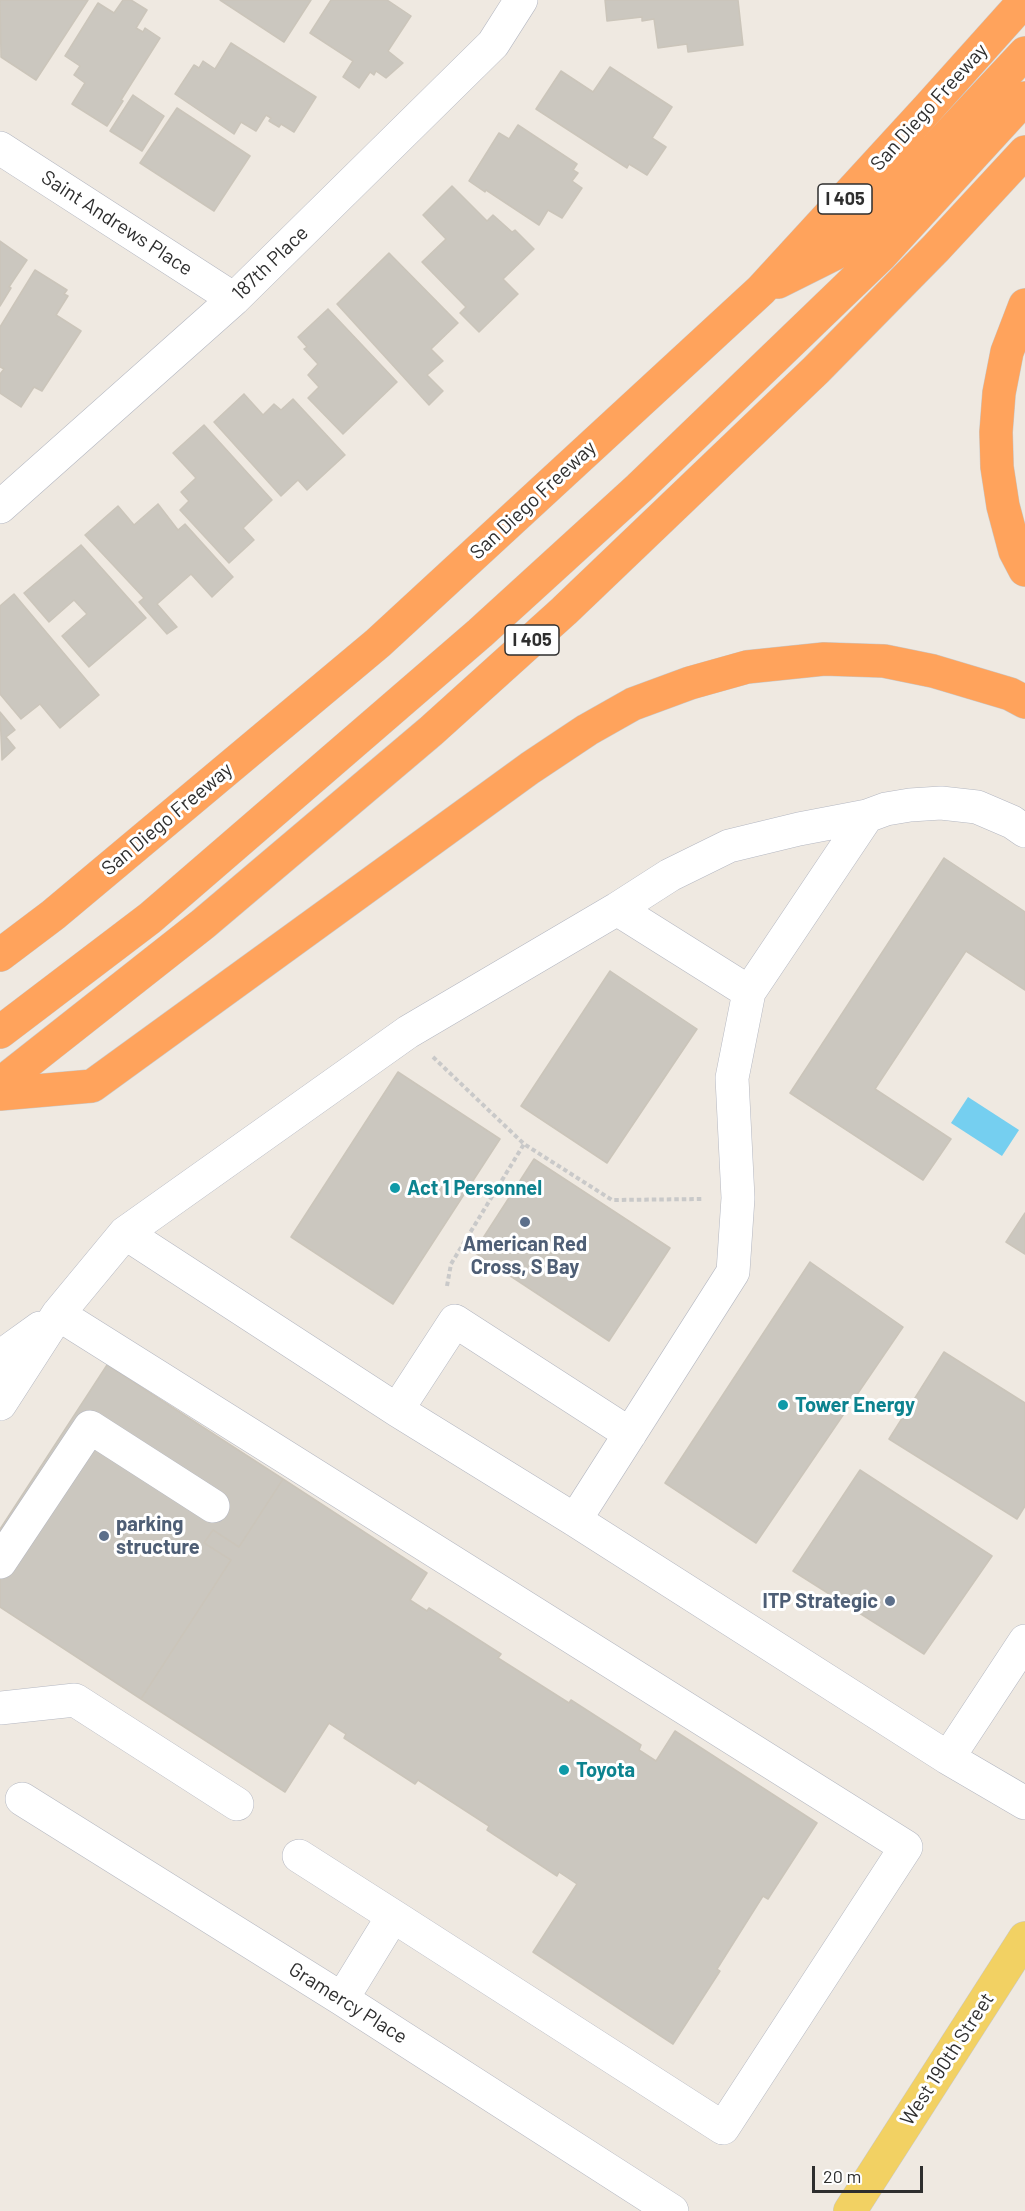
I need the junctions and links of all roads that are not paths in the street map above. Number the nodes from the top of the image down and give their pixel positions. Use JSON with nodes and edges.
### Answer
{"nodes":[{"id":1,"x":520,"y":0,"type":"edge"},
{"id":2,"x":1025,"y":0,"type":"edge"},
{"id":3,"x":1025,"y":53,"type":"edge"},
{"id":4,"x":1025,"y":98,"type":"edge"},
{"id":5,"x":0,"y":148,"type":"edge"},
{"id":6,"x":1025,"y":152,"type":"edge"},
{"id":7,"x":761,"y":290,"type":"junction"},
{"id":8,"x":234,"y":299,"type":"junction"},
{"id":9,"x":1025,"y":304,"type":"edge"},
{"id":10,"x":0,"y":507,"type":"edge"},
{"id":11,"x":1025,"y":570,"type":"edge"},
{"id":12,"x":1025,"y":702,"type":"edge"},
{"id":13,"x":867,"y":816,"type":"junction"},
{"id":14,"x":1025,"y":831,"type":"edge"},
{"id":15,"x":617,"y":909,"type":"junction"},
{"id":16,"x":0,"y":955,"type":"edge"},
{"id":17,"x":749,"y":992,"type":"junction"},
{"id":18,"x":0,"y":1032,"type":"edge"},
{"id":19,"x":0,"y":1084,"type":"edge"},
{"id":20,"x":0,"y":1094,"type":"edge"},
{"id":21,"x":125,"y":1233,"type":"junction"},
{"id":22,"x":58,"y":1314,"type":"junction"},
{"id":23,"x":0,"y":1357,"type":"edge"},
{"id":24,"x":0,"y":1404,"type":"edge"},
{"id":25,"x":397,"y":1410,"type":"junction"},
{"id":26,"x":630,"y":1434,"type":"junction"},
{"id":27,"x":213,"y":1506,"type":"dead end"},
{"id":28,"x":575,"y":1520,"type":"junction"},
{"id":29,"x":0,"y":1562,"type":"edge"},
{"id":30,"x":1025,"y":1641,"type":"edge"},
{"id":31,"x":0,"y":1708,"type":"edge"},
{"id":32,"x":948,"y":1758,"type":"junction"},
{"id":33,"x":22,"y":1798,"type":"dead end"},
{"id":34,"x":1025,"y":1803,"type":"edge"},
{"id":35,"x":237,"y":1804,"type":"dead end"},
{"id":36,"x":299,"y":1856,"type":"dead end"},
{"id":37,"x":393,"y":1916,"type":"junction"},
{"id":38,"x":1025,"y":1938,"type":"edge"},
{"id":39,"x":342,"y":1999,"type":"junction"},
{"id":40,"x":672,"y":2211,"type":"edge"},
{"id":41,"x":850,"y":2211,"type":"edge"}],
"edges":[{"from":1,"to":8,"type":"street","name":"187th Place"},
{"from":2,"to":7,"type":"highway","name":"San Diego Freeway","number":"I 405"},
{"from":3,"to":7,"type":"highway"},
{"from":4,"to":18,"type":"highway"},
{"from":5,"to":8,"type":"street","name":"Saint Andrews Place"},
{"from":6,"to":19,"type":"highway","number":"I 405"},
{"from":7,"to":16,"type":"highway","name":"San Diego Freeway","number":"I 405"},
{"from":8,"to":10,"type":"street","name":"187th Place"},
{"from":9,"to":11,"type":"highway"},
{"from":12,"to":20,"type":"highway"},
{"from":13,"to":14,"type":"street"},
{"from":13,"to":15,"type":"street"},
{"from":13,"to":17,"type":"street"},
{"from":15,"to":17,"type":"street"},
{"from":15,"to":21,"type":"street"},
{"from":17,"to":26,"type":"street"},
{"from":21,"to":22,"type":"street"},
{"from":21,"to":25,"type":"street"},
{"from":22,"to":23,"type":"street"},
{"from":22,"to":24,"type":"street"},
{"from":22,"to":37,"type":"street"},
{"from":25,"to":26,"type":"street"},
{"from":25,"to":28,"type":"street"},
{"from":26,"to":28,"type":"street"},
{"from":27,"to":29,"type":"street"},
{"from":28,"to":32,"type":"street"},
{"from":30,"to":32,"type":"street"},
{"from":31,"to":35,"type":"street"},
{"from":32,"to":34,"type":"street"},
{"from":33,"to":39,"type":"street","name":"Gramercy Place"},
{"from":36,"to":37,"type":"street"},
{"from":37,"to":39,"type":"street"},
{"from":38,"to":41,"type":"main road","name":"West 190th Street"},
{"from":39,"to":40,"type":"street","name":"Gramercy Place"}]}
